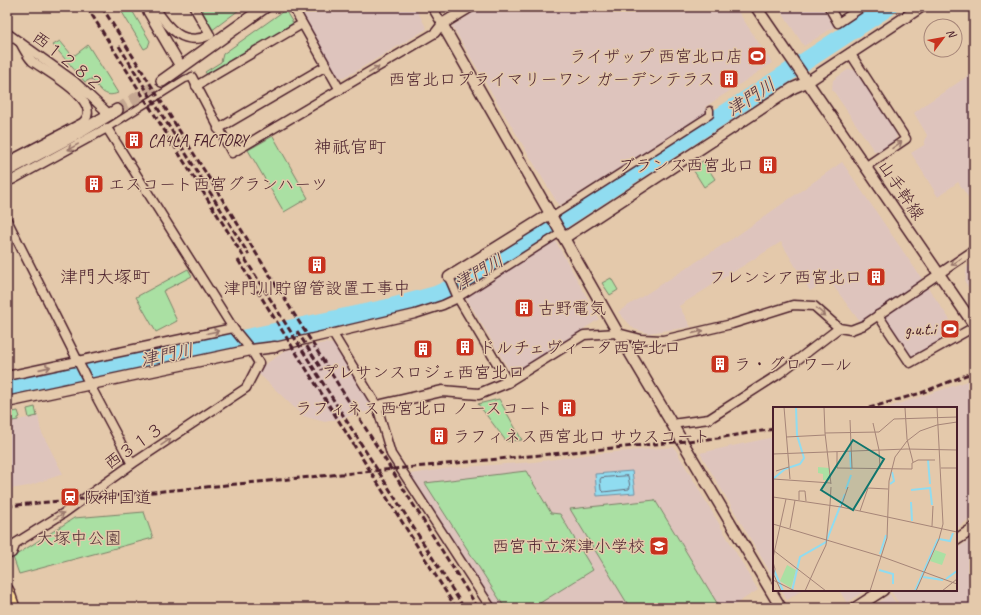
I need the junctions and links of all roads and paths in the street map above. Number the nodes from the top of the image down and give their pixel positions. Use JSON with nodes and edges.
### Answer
{"nodes":[{"id":1,"x":146,"y":7,"type":"edge"},
{"id":2,"x":155,"y":7,"type":"edge"},
{"id":3,"x":194,"y":7,"type":"edge"},
{"id":4,"x":265,"y":7,"type":"edge"},
{"id":5,"x":293,"y":7,"type":"edge"},
{"id":6,"x":432,"y":7,"type":"edge"},
{"id":7,"x":470,"y":7,"type":"edge"},
{"id":8,"x":756,"y":7,"type":"edge"},
{"id":9,"x":829,"y":7,"type":"edge"},
{"id":10,"x":862,"y":7,"type":"edge"},
{"id":11,"x":921,"y":7,"type":"edge"},
{"id":12,"x":302,"y":24,"type":"junction"},
{"id":13,"x":442,"y":24,"type":"junction"},
{"id":14,"x":7,"y":33,"type":"edge"},
{"id":15,"x":20,"y":42,"type":"junction"},
{"id":16,"x":850,"y":53,"type":"junction"},
{"id":17,"x":326,"y":66,"type":"junction"},
{"id":18,"x":181,"y":67,"type":"junction"},
{"id":19,"x":192,"y":77,"type":"joint"},
{"id":20,"x":162,"y":81,"type":"tunnel mouth"},
{"id":21,"x":807,"y":82,"type":"junction"},
{"id":22,"x":196,"y":86,"type":"junction"},
{"id":23,"x":340,"y":90,"type":"junction"},
{"id":24,"x":710,"y":110,"type":"dead end"},
{"id":25,"x":113,"y":112,"type":"joint"},
{"id":26,"x":108,"y":128,"type":"junction"},
{"id":27,"x":218,"y":129,"type":"junction"},
{"id":28,"x":7,"y":162,"type":"edge"},
{"id":29,"x":865,"y":167,"type":"junction"},
{"id":30,"x":7,"y":171,"type":"edge"},
{"id":31,"x":7,"y":180,"type":"edge"},
{"id":32,"x":551,"y":217,"type":"junction"},
{"id":33,"x":7,"y":220,"type":"edge"},
{"id":34,"x":562,"y":234,"type":"junction"},
{"id":35,"x":974,"y":250,"type":"edge"},
{"id":36,"x":938,"y":274,"type":"junction"},
{"id":37,"x":449,"y":277,"type":"joint"},
{"id":38,"x":458,"y":298,"type":"junction"},
{"id":39,"x":878,"y":315,"type":"junction"},
{"id":40,"x":974,"y":326,"type":"edge"},
{"id":41,"x":839,"y":328,"type":"junction"},
{"id":42,"x":234,"y":330,"type":"junction"},
{"id":43,"x":618,"y":333,"type":"junction"},
{"id":44,"x":333,"y":334,"type":"junction"},
{"id":45,"x":275,"y":347,"type":"joint"},
{"id":46,"x":249,"y":348,"type":"junction"},
{"id":47,"x":79,"y":362,"type":"junction"},
{"id":48,"x":7,"y":376,"type":"edge"},
{"id":49,"x":89,"y":382,"type":"junction"},
{"id":50,"x":508,"y":382,"type":"junction"},
{"id":51,"x":7,"y":402,"type":"edge"},
{"id":52,"x":377,"y":406,"type":"junction"},
{"id":53,"x":672,"y":424,"type":"junction"},
{"id":54,"x":132,"y":464,"type":"junction"},
{"id":55,"x":974,"y":528,"type":"edge"},
{"id":56,"x":957,"y":539,"type":"edge"},
{"id":57,"x":7,"y":556,"type":"edge"},
{"id":58,"x":7,"y":591,"type":"edge"},
{"id":59,"x":881,"y":591,"type":"edge"},
{"id":60,"x":13,"y":608,"type":"edge"},
{"id":61,"x":491,"y":608,"type":"edge"},
{"id":62,"x":781,"y":608,"type":"edge"},
{"id":63,"x":855,"y":608,"type":"edge"}],
"edges":[{"from":1,"to":18,"type":"street"},
{"from":2,"to":3,"type":"street"},
{"from":4,"to":18,"type":"main road"},
{"from":5,"to":12,"type":"street"},
{"from":6,"to":13,"type":"street"},
{"from":7,"to":13,"type":"street"},
{"from":8,"to":21,"type":"street","name":"山手幹線"},
{"from":9,"to":10,"type":"street"},
{"from":11,"to":16,"type":"street"},
{"from":12,"to":17,"type":"street"},
{"from":12,"to":22,"type":"street"},
{"from":23,"to":13,"type":"street","one_way":true},
{"from":13,"to":32,"type":"street"},
{"from":14,"to":15,"type":"street","name":"西１２８２"},
{"from":15,"to":25,"type":"street","name":"西１２８２"},
{"from":15,"to":28,"type":"street"},
{"from":16,"to":21,"type":"street"},
{"from":29,"to":16,"type":"street","one_way":true},
{"from":17,"to":23,"type":"street"},
{"from":17,"to":27,"type":"street"},
{"from":18,"to":20,"type":"main road"},
{"from":19,"to":22,"type":"street"},
{"from":19,"to":26,"type":"street"},
{"from":21,"to":29,"type":"street","name":"山手幹線"},
{"from":21,"to":34,"type":"street"},
{"from":22,"to":27,"type":"street"},
{"from":23,"to":27,"type":"street"},
{"from":24,"to":32,"type":"street"},
{"from":25,"to":30,"type":"main road"},
{"from":26,"to":31,"type":"street","one_way":true},
{"from":26,"to":42,"type":"street"},
{"from":29,"to":36,"type":"street","name":"山手幹線"},
{"from":32,"to":34,"type":"street"},
{"from":32,"to":37,"type":"street"},
{"from":33,"to":47,"type":"street"},
{"from":34,"to":38,"type":"street"},
{"from":34,"to":43,"type":"street"},
{"from":35,"to":36,"type":"street","one_way":true},
{"from":36,"to":39,"type":"street"},
{"from":36,"to":40,"type":"street","name":"山手幹線"},
{"from":37,"to":38,"type":"street"},
{"from":38,"to":44,"type":"street"},
{"from":38,"to":50,"type":"street"},
{"from":39,"to":40,"type":"street"},
{"from":39,"to":41,"type":"street"},
{"from":43,"to":41,"type":"street","one_way":true},
{"from":41,"to":53,"type":"street"},
{"from":42,"to":46,"type":"street"},
{"from":47,"to":42,"type":"street","one_way":true},
{"from":43,"to":50,"type":"street"},
{"from":43,"to":53,"type":"street"},
{"from":44,"to":45,"type":"street"},
{"from":44,"to":52,"type":"street"},
{"from":45,"to":46,"type":"street"},
{"from":46,"to":49,"type":"street"},
{"from":54,"to":46,"type":"street","name":"西３１３","one_way":true},
{"from":48,"to":47,"type":"street","one_way":true},
{"from":47,"to":49,"type":"street"},
{"from":49,"to":51,"type":"street"},
{"from":49,"to":54,"type":"street"},
{"from":50,"to":52,"type":"street"},
{"from":52,"to":61,"type":"street"},
{"from":53,"to":62,"type":"street"},
{"from":57,"to":54,"type":"street","name":"西３１３","one_way":true},
{"from":55,"to":56,"type":"street"},
{"from":58,"to":60,"type":"highway"},
{"from":59,"to":63,"type":"street"}]}
